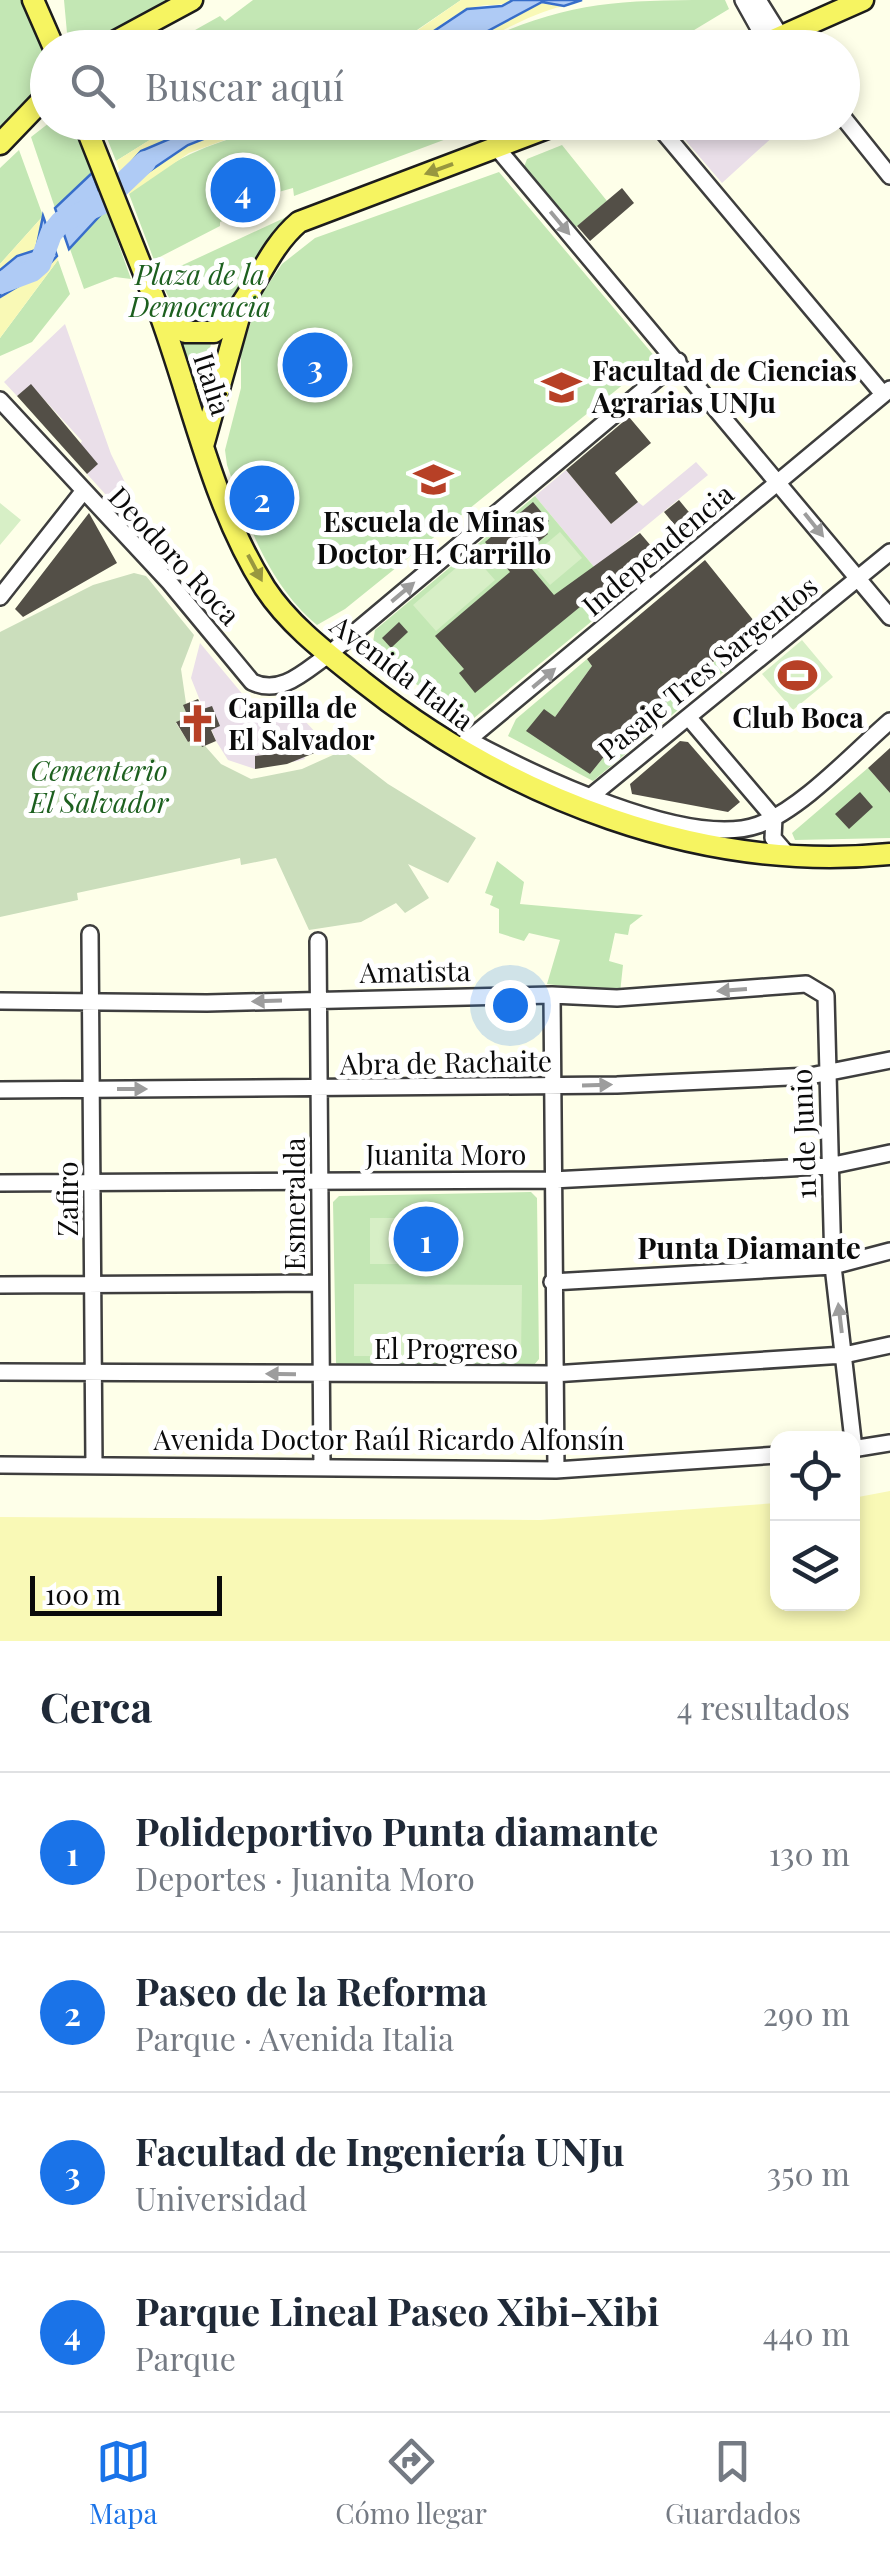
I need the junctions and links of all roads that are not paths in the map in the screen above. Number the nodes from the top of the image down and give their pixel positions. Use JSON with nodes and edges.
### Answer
{"nodes":[{"id":1,"x":33,"y":0,"type":"edge"},
{"id":2,"x":51,"y":0,"type":"edge"},
{"id":3,"x":192,"y":0,"type":"edge"},
{"id":4,"x":863,"y":0,"type":"edge"},
{"id":5,"x":752,"y":4,"type":"edge"},
{"id":6,"x":47,"y":30,"type":"edge"},
{"id":7,"x":54,"y":30,"type":"edge"},
{"id":8,"x":136,"y":30,"type":"edge"},
{"id":9,"x":766,"y":30,"type":"edge"},
{"id":10,"x":802,"y":30,"type":"edge"},
{"id":11,"x":30,"y":113,"type":"edge"},
{"id":12,"x":860,"y":138,"type":"edge"},
{"id":13,"x":91,"y":140,"type":"edge"},
{"id":14,"x":517,"y":140,"type":"edge"},
{"id":15,"x":670,"y":140,"type":"edge"},
{"id":16,"x":0,"y":144,"type":"edge"},
{"id":17,"x":497,"y":148,"type":"junction"},
{"id":18,"x":890,"y":176,"type":"edge"},
{"id":19,"x":244,"y":299,"type":"junction"},
{"id":20,"x":157,"y":306,"type":"junction"},
{"id":21,"x":678,"y":361,"type":"junction"},
{"id":22,"x":886,"y":391,"type":"edge"},
{"id":23,"x":0,"y":400,"type":"edge"},
{"id":24,"x":204,"y":446,"type":"junction"},
{"id":25,"x":780,"y":482,"type":"junction"},
{"id":26,"x":82,"y":493,"type":"junction"},
{"id":27,"x":890,"y":552,"type":"edge"},
{"id":28,"x":857,"y":578,"type":"junction"},
{"id":29,"x":0,"y":597,"type":"edge"},
{"id":30,"x":890,"y":617,"type":"edge"},
{"id":31,"x":328,"y":655,"type":"junction"},
{"id":32,"x":689,"y":718,"type":"junction"},
{"id":33,"x":890,"y":722,"type":"edge"},
{"id":34,"x":463,"y":745,"type":"junction"},
{"id":35,"x":590,"y":797,"type":"junction"},
{"id":36,"x":774,"y":818,"type":"junction"},
{"id":37,"x":786,"y":853,"type":"junction"},
{"id":38,"x":890,"y":854,"type":"edge"},
{"id":39,"x":90,"y":934,"type":"dead end"},
{"id":40,"x":318,"y":941,"type":"dead end"},
{"id":41,"x":552,"y":995,"type":"junction"},
{"id":42,"x":826,"y":996,"type":"joint"},
{"id":43,"x":318,"y":999,"type":"junction"},
{"id":44,"x":90,"y":1001,"type":"junction"},
{"id":45,"x":0,"y":1002,"type":"edge"},
{"id":46,"x":890,"y":1060,"type":"edge"},
{"id":47,"x":826,"y":1073,"type":"junction"},
{"id":48,"x":553,"y":1087,"type":"junction"},
{"id":49,"x":93,"y":1089,"type":"junction"},
{"id":50,"x":0,"y":1090,"type":"edge"},
{"id":51,"x":320,"y":1090,"type":"junction"},
{"id":52,"x":890,"y":1153,"type":"edge"},
{"id":53,"x":828,"y":1166,"type":"junction"},
{"id":54,"x":94,"y":1180,"type":"junction"},
{"id":55,"x":321,"y":1180,"type":"junction"},
{"id":56,"x":552,"y":1180,"type":"junction"},
{"id":57,"x":0,"y":1182,"type":"edge"},
{"id":58,"x":890,"y":1251,"type":"edge"},
{"id":59,"x":834,"y":1266,"type":"junction"},
{"id":60,"x":93,"y":1282,"type":"junction"},
{"id":61,"x":552,"y":1282,"type":"junction"},
{"id":62,"x":320,"y":1283,"type":"junction"},
{"id":63,"x":0,"y":1285,"type":"edge"},
{"id":64,"x":890,"y":1345,"type":"edge"},
{"id":65,"x":844,"y":1355,"type":"junction"},
{"id":66,"x":0,"y":1372,"type":"edge"},
{"id":67,"x":93,"y":1372,"type":"junction"},
{"id":68,"x":320,"y":1374,"type":"junction"},
{"id":69,"x":553,"y":1374,"type":"junction"},
{"id":70,"x":851,"y":1431,"type":"edge"},
{"id":71,"x":890,"y":1442,"type":"edge"},
{"id":72,"x":860,"y":1448,"type":"edge"},
{"id":73,"x":770,"y":1456,"type":"edge"},
{"id":74,"x":94,"y":1464,"type":"junction"},
{"id":75,"x":0,"y":1466,"type":"edge"},
{"id":76,"x":322,"y":1468,"type":"junction"},
{"id":77,"x":556,"y":1470,"type":"junction"}],
"edges":[{"from":1,"to":6,"type":"main road"},
{"from":2,"to":7,"type":"main road"},
{"from":3,"to":8,"type":"main road"},
{"from":4,"to":10,"type":"main road"},
{"from":5,"to":9,"type":"street"},
{"from":11,"to":16,"type":"main road"},
{"from":12,"to":18,"type":"street"},
{"from":13,"to":20,"type":"main road","name":"Italia"},
{"from":14,"to":17,"type":"main road"},
{"from":15,"to":22,"type":"street"},
{"from":17,"to":19,"type":"main road","one_way":true},
{"from":17,"to":21,"type":"street","one_way":true},
{"from":19,"to":20,"type":"main road"},
{"from":19,"to":24,"type":"main road"},
{"from":20,"to":24,"type":"main road","name":"Italia"},
{"from":21,"to":25,"type":"street"},
{"from":31,"to":21,"type":"street","name":"Deodoro Roca","one_way":true},
{"from":22,"to":25,"type":"street","name":"Independencia"},
{"from":23,"to":26,"type":"street","name":"Deodoro Roca"},
{"from":24,"to":31,"type":"main road","name":"Avenida Italia","one_way":true},
{"from":25,"to":28,"type":"street","one_way":true},
{"from":34,"to":25,"type":"street","name":"Independencia","one_way":true},
{"from":26,"to":29,"type":"street"},
{"from":26,"to":31,"type":"street","name":"Deodoro Roca"},
{"from":27,"to":28,"type":"street","name":"Pasaje Tres Sargentos"},
{"from":28,"to":30,"type":"street"},
{"from":28,"to":32,"type":"street","name":"Pasaje Tres Sargentos"},
{"from":31,"to":34,"type":"main road","name":"Avenida Italia"},
{"from":32,"to":35,"type":"street","name":"Pasaje Tres Sargentos"},
{"from":32,"to":36,"type":"street"},
{"from":33,"to":36,"type":"street"},
{"from":34,"to":35,"type":"street","name":"Avenida Italia"},
{"from":34,"to":37,"type":"main road","name":"Avenida Italia"},
{"from":35,"to":36,"type":"street","name":"Avenida Italia"},
{"from":36,"to":37,"type":"street"},
{"from":37,"to":38,"type":"main road","name":"Avenida Italia"},
{"from":39,"to":44,"type":"street","name":"Zafiro"},
{"from":40,"to":43,"type":"street","name":"Esmeralda"},
{"from":42,"to":41,"type":"street","name":"Amatista","one_way":true},
{"from":41,"to":43,"type":"street","name":"Amatista"},
{"from":41,"to":48,"type":"street"},
{"from":42,"to":47,"type":"street","name":"11 de Junio"},
{"from":43,"to":44,"type":"street","name":"Amatista","one_way":true},
{"from":43,"to":51,"type":"street","name":"Esmeralda"},
{"from":44,"to":45,"type":"street","name":"Amatista"},
{"from":44,"to":49,"type":"street","name":"Zafiro"},
{"from":46,"to":47,"type":"street","name":"Abra de Rachaite"},
{"from":48,"to":47,"type":"street","name":"Abra de Rachaite","one_way":true},
{"from":47,"to":53,"type":"street","name":"11 de Junio"},
{"from":48,"to":51,"type":"street","name":"Abra de Rachaite"},
{"from":48,"to":56,"type":"street"},
{"from":49,"to":50,"type":"street","name":"Abra de Rachaite"},
{"from":49,"to":51,"type":"street","name":"Abra de Rachaite","one_way":true},
{"from":49,"to":54,"type":"street","name":"Zafiro"},
{"from":51,"to":55,"type":"street","name":"Esmeralda"},
{"from":52,"to":53,"type":"street","name":"Juanita Moro"},
{"from":53,"to":56,"type":"street","name":"Juanita Moro"},
{"from":53,"to":59,"type":"street","name":"11 de Junio"},
{"from":54,"to":55,"type":"street","name":"Juanita Moro"},
{"from":54,"to":57,"type":"street","name":"Juanita Moro"},
{"from":54,"to":60,"type":"street","name":"Zafiro"},
{"from":55,"to":56,"type":"street","name":"Juanita Moro"},
{"from":55,"to":62,"type":"street","name":"Esmeralda"},
{"from":56,"to":61,"type":"street"},
{"from":58,"to":59,"type":"street"},
{"from":59,"to":61,"type":"street"},
{"from":65,"to":59,"type":"street","name":"11 de Junio","one_way":true},
{"from":60,"to":62,"type":"street"},
{"from":60,"to":63,"type":"street"},
{"from":60,"to":67,"type":"street","name":"Zafiro"},
{"from":61,"to":69,"type":"street"},
{"from":62,"to":68,"type":"street","name":"Esmeralda"},
{"from":64,"to":65,"type":"street","name":"El Progreso"},
{"from":65,"to":69,"type":"street","name":"El Progreso"},
{"from":65,"to":70,"type":"street","name":"11 de Junio"},
{"from":66,"to":67,"type":"street","name":"El Progreso"},
{"from":68,"to":67,"type":"street","name":"El Progreso","one_way":true},
{"from":67,"to":74,"type":"street","name":"Zafiro"},
{"from":68,"to":69,"type":"street","name":"El Progreso"},
{"from":68,"to":76,"type":"street","name":"Esmeralda"},
{"from":69,"to":77,"type":"street"},
{"from":71,"to":72,"type":"street"},
{"from":73,"to":77,"type":"street","name":"Avenida Doctor Raúl Ricardo Alfonsín"},
{"from":74,"to":75,"type":"street","name":"Avenida Doctor Raúl Ricardo Alfonsín"},
{"from":74,"to":76,"type":"street","name":"Avenida Doctor Raúl Ricardo Alfonsín"},
{"from":76,"to":77,"type":"street","name":"Avenida Doctor Raúl Ricardo Alfonsín"}]}
